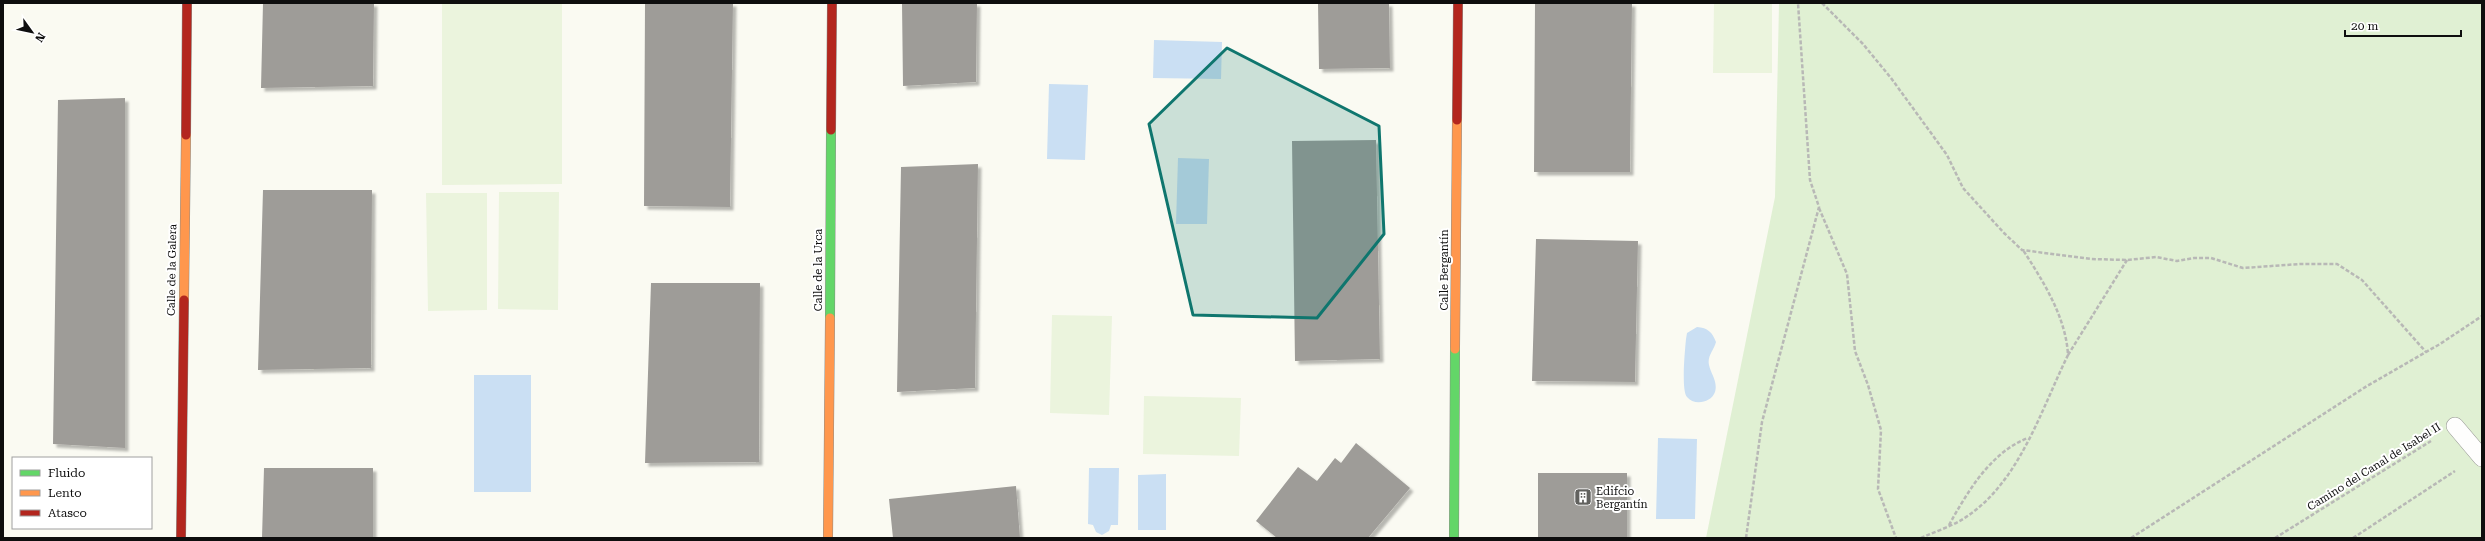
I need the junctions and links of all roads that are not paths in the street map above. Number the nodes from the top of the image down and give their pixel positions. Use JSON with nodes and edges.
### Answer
{"nodes":[{"id":1,"x":187,"y":3,"type":"edge"},
{"id":2,"x":832,"y":3,"type":"edge"},
{"id":3,"x":1458,"y":3,"type":"edge"},
{"id":4,"x":2455,"y":426,"type":"road end"},
{"id":5,"x":2481,"y":456,"type":"edge"},
{"id":6,"x":181,"y":538,"type":"edge"},
{"id":7,"x":828,"y":538,"type":"edge"},
{"id":8,"x":1454,"y":538,"type":"edge"}],
"edges":[{"from":1,"to":6,"type":"street","name":"Calle de la Galera"},
{"from":2,"to":7,"type":"street","name":"Calle de la Urca"},
{"from":3,"to":8,"type":"street","name":"Calle Bergantín"},
{"from":4,"to":5,"type":"lane"}]}
